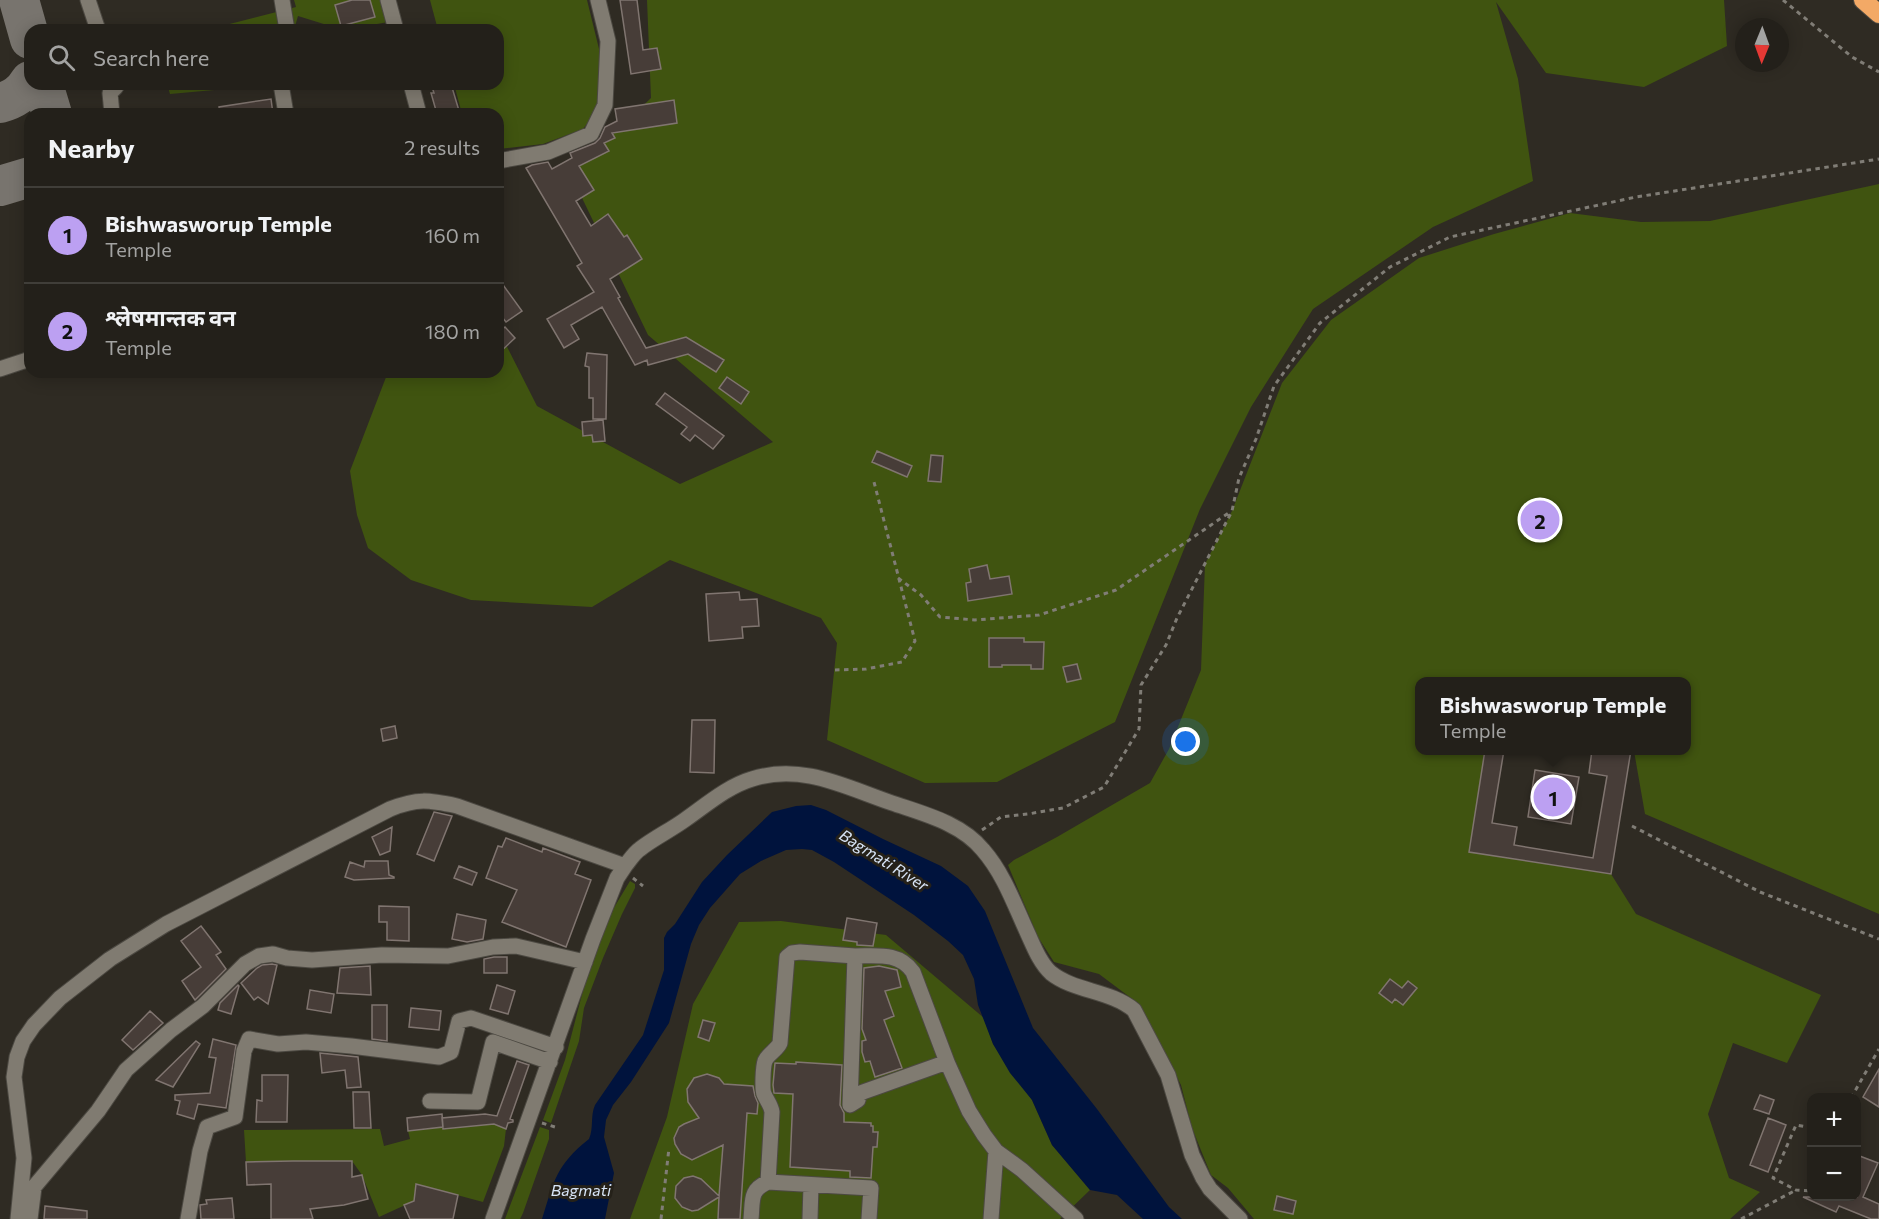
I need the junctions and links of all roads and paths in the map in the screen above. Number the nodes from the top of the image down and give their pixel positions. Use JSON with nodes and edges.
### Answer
{"nodes":[{"id":1,"x":88,"y":0,"type":"edge"},
{"id":2,"x":282,"y":0,"type":"edge"},
{"id":3,"x":388,"y":0,"type":"edge"},
{"id":4,"x":598,"y":0,"type":"edge"},
{"id":5,"x":1784,"y":0,"type":"edge"},
{"id":6,"x":1863,"y":0,"type":"edge"},
{"id":7,"x":1879,"y":14,"type":"edge"},
{"id":8,"x":96,"y":24,"type":"edge"},
{"id":9,"x":286,"y":24,"type":"edge"},
{"id":10,"x":394,"y":24,"type":"edge"},
{"id":11,"x":1879,"y":72,"type":"edge"},
{"id":12,"x":113,"y":90,"type":"edge"},
{"id":13,"x":281,"y":90,"type":"edge"},
{"id":14,"x":413,"y":90,"type":"edge"},
{"id":15,"x":111,"y":108,"type":"edge"},
{"id":16,"x":285,"y":108,"type":"edge"},
{"id":17,"x":417,"y":108,"type":"edge"},
{"id":18,"x":1879,"y":159,"type":"edge"},
{"id":19,"x":504,"y":160,"type":"edge"},
{"id":20,"x":24,"y":361,"type":"edge"},
{"id":21,"x":0,"y":369,"type":"edge"},
{"id":22,"x":874,"y":482,"type":"dead end"},
{"id":23,"x":1232,"y":511,"type":"junction"},
{"id":24,"x":898,"y":578,"type":"junction"},
{"id":25,"x":835,"y":670,"type":"dead end"},
{"id":26,"x":1632,"y":826,"type":"dead end"},
{"id":27,"x":971,"y":837,"type":"junction"},
{"id":28,"x":625,"y":866,"type":"junction"},
{"id":29,"x":1879,"y":939,"type":"edge"},
{"id":30,"x":855,"y":956,"type":"junction"},
{"id":31,"x":585,"y":962,"type":"junction"},
{"id":32,"x":556,"y":1047,"type":"junction"},
{"id":33,"x":1879,"y":1049,"type":"edge"},
{"id":34,"x":550,"y":1062,"type":"junction"},
{"id":35,"x":947,"y":1062,"type":"junction"},
{"id":36,"x":1854,"y":1093,"type":"edge"},
{"id":37,"x":430,"y":1101,"type":"dead end"},
{"id":38,"x":1807,"y":1127,"type":"edge"},
{"id":39,"x":669,"y":1148,"type":"dead end"},
{"id":40,"x":996,"y":1151,"type":"junction"},
{"id":41,"x":768,"y":1182,"type":"junction"},
{"id":42,"x":811,"y":1185,"type":"junction"},
{"id":43,"x":28,"y":1186,"type":"junction"},
{"id":44,"x":1796,"y":1190,"type":"junction"},
{"id":45,"x":1807,"y":1191,"type":"edge"},
{"id":46,"x":18,"y":1219,"type":"edge"},
{"id":47,"x":30,"y":1219,"type":"edge"},
{"id":48,"x":188,"y":1219,"type":"edge"},
{"id":49,"x":493,"y":1219,"type":"edge"},
{"id":50,"x":661,"y":1219,"type":"edge"},
{"id":51,"x":751,"y":1219,"type":"edge"},
{"id":52,"x":810,"y":1219,"type":"edge"},
{"id":53,"x":869,"y":1219,"type":"edge"},
{"id":54,"x":991,"y":1219,"type":"edge"},
{"id":55,"x":1076,"y":1219,"type":"edge"},
{"id":56,"x":1240,"y":1219,"type":"edge"},
{"id":57,"x":1741,"y":1219,"type":"edge"}],
"edges":[{"from":1,"to":8,"type":"street"},
{"from":2,"to":9,"type":"street"},
{"from":3,"to":10,"type":"street"},
{"from":4,"to":19,"type":"street"},
{"from":5,"to":11,"type":"path"},
{"from":6,"to":7,"type":"highway"},
{"from":12,"to":15,"type":"street"},
{"from":13,"to":16,"type":"street"},
{"from":14,"to":17,"type":"street"},
{"from":18,"to":23,"type":"path"},
{"from":20,"to":21,"type":"street"},
{"from":22,"to":24,"type":"path"},
{"from":23,"to":24,"type":"path"},
{"from":23,"to":27,"type":"path"},
{"from":24,"to":25,"type":"path"},
{"from":26,"to":29,"type":"path"},
{"from":27,"to":28,"type":"street"},
{"from":27,"to":56,"type":"street"},
{"from":28,"to":31,"type":"street"},
{"from":28,"to":43,"type":"street"},
{"from":30,"to":35,"type":"street"},
{"from":30,"to":35,"type":"street"},
{"from":30,"to":41,"type":"street"},
{"from":31,"to":32,"type":"street"},
{"from":31,"to":43,"type":"street"},
{"from":32,"to":34,"type":"street"},
{"from":32,"to":48,"type":"street"},
{"from":33,"to":36,"type":"path"},
{"from":34,"to":37,"type":"street"},
{"from":34,"to":49,"type":"street"},
{"from":35,"to":40,"type":"street"},
{"from":38,"to":44,"type":"path"},
{"from":39,"to":50,"type":"path"},
{"from":40,"to":54,"type":"street"},
{"from":40,"to":55,"type":"street"},
{"from":41,"to":42,"type":"street"},
{"from":41,"to":51,"type":"street"},
{"from":42,"to":52,"type":"street"},
{"from":42,"to":53,"type":"street"},
{"from":43,"to":46,"type":"street"},
{"from":43,"to":47,"type":"street"},
{"from":44,"to":45,"type":"path"},
{"from":44,"to":57,"type":"path"}]}
